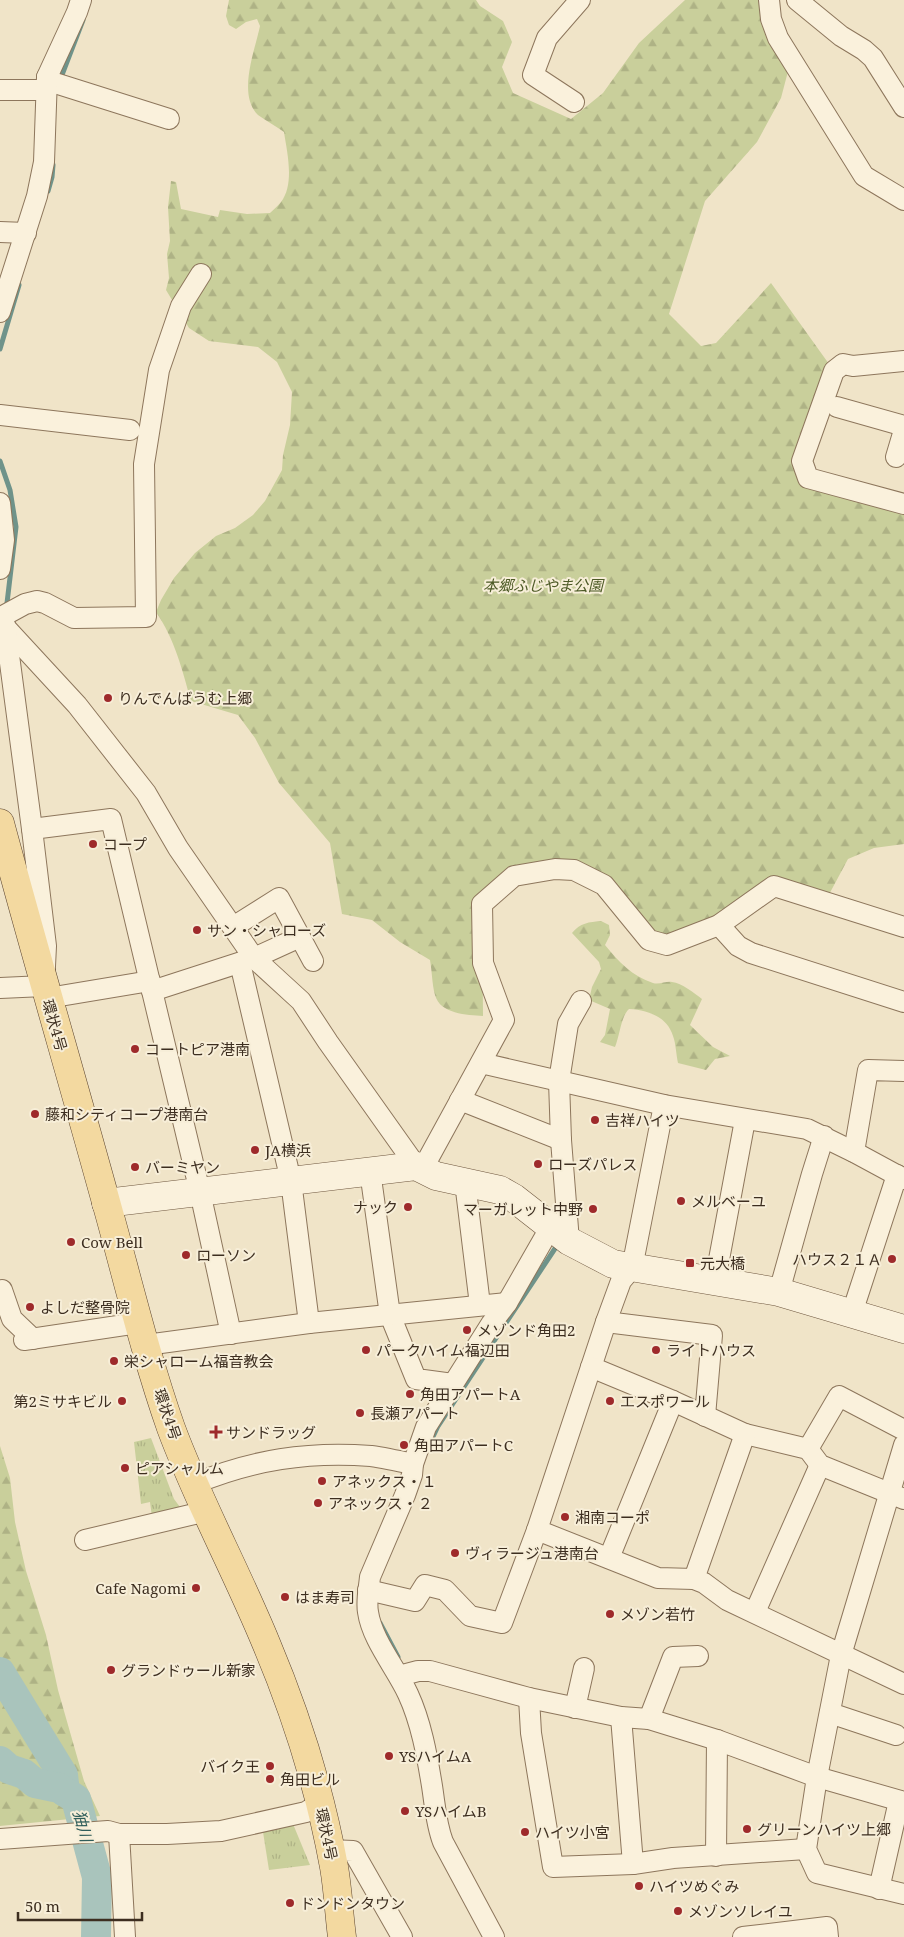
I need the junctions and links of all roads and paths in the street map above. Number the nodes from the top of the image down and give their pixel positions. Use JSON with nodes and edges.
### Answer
{"nodes":[{"id":1,"x":81,"y":0,"type":"edge"},
{"id":2,"x":580,"y":0,"type":"edge"},
{"id":3,"x":769,"y":0,"type":"edge"},
{"id":4,"x":797,"y":0,"type":"edge"},
{"id":5,"x":49,"y":83,"type":"junction"},
{"id":6,"x":0,"y":90,"type":"edge"},
{"id":7,"x":574,"y":102,"type":"dead end"},
{"id":8,"x":904,"y":107,"type":"edge"},
{"id":9,"x":169,"y":119,"type":"dead end"},
{"id":10,"x":904,"y":200,"type":"edge"},
{"id":11,"x":0,"y":232,"type":"edge"},
{"id":12,"x":26,"y":233,"type":"junction"},
{"id":13,"x":201,"y":274,"type":"dead end"},
{"id":14,"x":0,"y":312,"type":"edge"},
{"id":15,"x":904,"y":361,"type":"edge"},
{"id":16,"x":837,"y":407,"type":"dead end"},
{"id":17,"x":2,"y":416,"type":"edge"},
{"id":18,"x":904,"y":426,"type":"edge"},
{"id":19,"x":130,"y":430,"type":"dead end"},
{"id":20,"x":904,"y":430,"type":"edge"},
{"id":21,"x":896,"y":457,"type":"dead end"},
{"id":22,"x":0,"y":503,"type":"edge"},
{"id":23,"x":904,"y":504,"type":"edge"},
{"id":24,"x":0,"y":568,"type":"edge"},
{"id":25,"x":3,"y":617,"type":"edge"},
{"id":26,"x":0,"y":823,"type":"edge"},
{"id":27,"x":32,"y":829,"type":"junction"},
{"id":28,"x":719,"y":925,"type":"junction"},
{"id":29,"x":904,"y":926,"type":"edge"},
{"id":30,"x":234,"y":927,"type":"junction"},
{"id":31,"x":300,"y":937,"type":"junction"},
{"id":32,"x":250,"y":959,"type":"junction"},
{"id":33,"x":313,"y":961,"type":"dead end"},
{"id":34,"x":151,"y":986,"type":"junction"},
{"id":35,"x":0,"y":988,"type":"edge"},
{"id":36,"x":46,"y":992,"type":"junction"},
{"id":37,"x":581,"y":1002,"type":"dead end"},
{"id":38,"x":904,"y":1002,"type":"edge"},
{"id":39,"x":481,"y":1063,"type":"junction"},
{"id":40,"x":904,"y":1071,"type":"edge"},
{"id":41,"x":559,"y":1081,"type":"junction"},
{"id":42,"x":460,"y":1100,"type":"junction"},
{"id":43,"x":664,"y":1105,"type":"junction"},
{"id":44,"x":745,"y":1120,"type":"junction"},
{"id":45,"x":824,"y":1136,"type":"junction"},
{"id":46,"x":561,"y":1140,"type":"junction"},
{"id":47,"x":854,"y":1152,"type":"junction"},
{"id":48,"x":425,"y":1160,"type":"junction"},
{"id":49,"x":370,"y":1171,"type":"junction"},
{"id":50,"x":901,"y":1177,"type":"edge"},
{"id":51,"x":291,"y":1180,"type":"junction"},
{"id":52,"x":465,"y":1182,"type":"junction"},
{"id":53,"x":200,"y":1192,"type":"junction"},
{"id":54,"x":106,"y":1203,"type":"junction"},
{"id":55,"x":558,"y":1233,"type":"junction"},
{"id":56,"x":632,"y":1268,"type":"junction"},
{"id":57,"x":715,"y":1281,"type":"junction"},
{"id":58,"x":2,"y":1290,"type":"dead end"},
{"id":59,"x":779,"y":1292,"type":"junction"},
{"id":60,"x":507,"y":1303,"type":"junction"},
{"id":61,"x":480,"y":1305,"type":"junction"},
{"id":62,"x":852,"y":1313,"type":"junction"},
{"id":63,"x":390,"y":1316,"type":"junction"},
{"id":64,"x":606,"y":1322,"type":"junction"},
{"id":65,"x":309,"y":1324,"type":"junction"},
{"id":66,"x":904,"y":1329,"type":"edge"},
{"id":67,"x":142,"y":1334,"type":"junction"},
{"id":68,"x":231,"y":1334,"type":"junction"},
{"id":69,"x":591,"y":1367,"type":"junction"},
{"id":70,"x":454,"y":1384,"type":"junction"},
{"id":71,"x":673,"y":1401,"type":"junction"},
{"id":72,"x":705,"y":1416,"type":"junction"},
{"id":73,"x":904,"y":1430,"type":"edge"},
{"id":74,"x":745,"y":1434,"type":"junction"},
{"id":75,"x":904,"y":1444,"type":"edge"},
{"id":76,"x":814,"y":1457,"type":"junction"},
{"id":77,"x":413,"y":1464,"type":"junction"},
{"id":78,"x":194,"y":1484,"type":"junction"},
{"id":79,"x":897,"y":1496,"type":"edge"},
{"id":80,"x":207,"y":1511,"type":"junction"},
{"id":81,"x":537,"y":1530,"type":"junction"},
{"id":82,"x":85,"y":1540,"type":"dead end"},
{"id":83,"x":609,"y":1558,"type":"junction"},
{"id":84,"x":694,"y":1579,"type":"junction"},
{"id":85,"x":372,"y":1591,"type":"junction"},
{"id":86,"x":755,"y":1612,"type":"junction"},
{"id":87,"x":841,"y":1655,"type":"junction"},
{"id":88,"x":698,"y":1656,"type":"dead end"},
{"id":89,"x":584,"y":1668,"type":"dead end"},
{"id":90,"x":406,"y":1674,"type":"junction"},
{"id":91,"x":904,"y":1684,"type":"edge"},
{"id":92,"x":529,"y":1698,"type":"junction"},
{"id":93,"x":575,"y":1708,"type":"junction"},
{"id":94,"x":830,"y":1713,"type":"junction"},
{"id":95,"x":621,"y":1718,"type":"junction"},
{"id":96,"x":649,"y":1720,"type":"junction"},
{"id":97,"x":896,"y":1735,"type":"dead end"},
{"id":98,"x":717,"y":1740,"type":"junction"},
{"id":99,"x":817,"y":1777,"type":"junction"},
{"id":100,"x":902,"y":1801,"type":"edge"},
{"id":101,"x":320,"y":1803,"type":"junction"},
{"id":102,"x":114,"y":1833,"type":"junction"},
{"id":103,"x":0,"y":1839,"type":"edge"},
{"id":104,"x":806,"y":1849,"type":"junction"},
{"id":105,"x":330,"y":1850,"type":"junction"},
{"id":106,"x":716,"y":1856,"type":"junction"},
{"id":107,"x":632,"y":1864,"type":"junction"},
{"id":108,"x":879,"y":1889,"type":"junction"},
{"id":109,"x":904,"y":1894,"type":"edge"},
{"id":110,"x":125,"y":1937,"type":"edge"},
{"id":111,"x":342,"y":1937,"type":"edge"},
{"id":112,"x":402,"y":1937,"type":"edge"},
{"id":113,"x":494,"y":1937,"type":"edge"},
{"id":114,"x":743,"y":1937,"type":"edge"},
{"id":115,"x":828,"y":1937,"type":"edge"}],
"edges":[{"from":1,"to":5,"type":"street"},
{"from":2,"to":7,"type":"street"},
{"from":3,"to":10,"type":"street"},
{"from":4,"to":8,"type":"street"},
{"from":5,"to":6,"type":"street"},
{"from":5,"to":9,"type":"street"},
{"from":5,"to":12,"type":"street"},
{"from":11,"to":12,"type":"street"},
{"from":12,"to":14,"type":"street"},
{"from":13,"to":25,"type":"street"},
{"from":15,"to":23,"type":"street"},
{"from":16,"to":18,"type":"street"},
{"from":17,"to":19,"type":"street"},
{"from":20,"to":21,"type":"street"},
{"from":22,"to":24,"type":"street"},
{"from":25,"to":27,"type":"street"},
{"from":25,"to":30,"type":"street"},
{"from":26,"to":36,"type":"main road","name":"環状4号"},
{"from":27,"to":34,"type":"street"},
{"from":27,"to":36,"type":"street"},
{"from":28,"to":29,"type":"street"},
{"from":28,"to":38,"type":"street"},
{"from":28,"to":39,"type":"street"},
{"from":30,"to":31,"type":"street"},
{"from":30,"to":32,"type":"street"},
{"from":31,"to":32,"type":"street"},
{"from":31,"to":33,"type":"street"},
{"from":32,"to":34,"type":"street"},
{"from":32,"to":48,"type":"street"},
{"from":32,"to":51,"type":"street"},
{"from":34,"to":36,"type":"street"},
{"from":34,"to":53,"type":"street"},
{"from":35,"to":36,"type":"street"},
{"from":36,"to":54,"type":"main road","name":"環状4号"},
{"from":37,"to":41,"type":"street"},
{"from":39,"to":41,"type":"street"},
{"from":39,"to":42,"type":"street"},
{"from":40,"to":47,"type":"street"},
{"from":41,"to":43,"type":"street"},
{"from":41,"to":46,"type":"street"},
{"from":42,"to":46,"type":"street"},
{"from":42,"to":48,"type":"street"},
{"from":43,"to":44,"type":"street"},
{"from":43,"to":56,"type":"street"},
{"from":44,"to":45,"type":"street"},
{"from":44,"to":57,"type":"street"},
{"from":45,"to":47,"type":"street"},
{"from":45,"to":59,"type":"street"},
{"from":46,"to":55,"type":"street"},
{"from":47,"to":50,"type":"street"},
{"from":48,"to":49,"type":"street"},
{"from":48,"to":52,"type":"street"},
{"from":49,"to":51,"type":"street"},
{"from":49,"to":63,"type":"street"},
{"from":50,"to":62,"type":"street"},
{"from":51,"to":53,"type":"street"},
{"from":51,"to":65,"type":"street"},
{"from":52,"to":55,"type":"street"},
{"from":52,"to":61,"type":"street"},
{"from":53,"to":54,"type":"street"},
{"from":53,"to":68,"type":"street"},
{"from":54,"to":67,"type":"main road","name":"環状4号"},
{"from":55,"to":56,"type":"street"},
{"from":55,"to":60,"type":"street"},
{"from":56,"to":57,"type":"street"},
{"from":56,"to":64,"type":"street"},
{"from":57,"to":59,"type":"street"},
{"from":58,"to":67,"type":"street"},
{"from":59,"to":62,"type":"street"},
{"from":60,"to":61,"type":"street"},
{"from":60,"to":70,"type":"street"},
{"from":61,"to":63,"type":"street"},
{"from":62,"to":66,"type":"street"},
{"from":63,"to":65,"type":"street"},
{"from":63,"to":70,"type":"street"},
{"from":64,"to":69,"type":"street"},
{"from":64,"to":72,"type":"street"},
{"from":65,"to":68,"type":"street"},
{"from":67,"to":68,"type":"street"},
{"from":67,"to":78,"type":"main road","name":"環状4号"},
{"from":69,"to":71,"type":"street"},
{"from":69,"to":81,"type":"street"},
{"from":70,"to":77,"type":"street"},
{"from":71,"to":72,"type":"street"},
{"from":71,"to":83,"type":"street"},
{"from":72,"to":74,"type":"street"},
{"from":73,"to":76,"type":"street"},
{"from":74,"to":76,"type":"street"},
{"from":74,"to":84,"type":"street"},
{"from":75,"to":79,"type":"street"},
{"from":76,"to":79,"type":"street"},
{"from":76,"to":86,"type":"street"},
{"from":77,"to":78,"type":"street"},
{"from":77,"to":85,"type":"street"},
{"from":78,"to":80,"type":"main road","name":"環状4号"},
{"from":79,"to":87,"type":"street"},
{"from":80,"to":82,"type":"street"},
{"from":80,"to":101,"type":"main road","name":"環状4号"},
{"from":81,"to":83,"type":"street"},
{"from":81,"to":85,"type":"street"},
{"from":83,"to":84,"type":"street"},
{"from":84,"to":86,"type":"street"},
{"from":85,"to":90,"type":"street"},
{"from":86,"to":87,"type":"street"},
{"from":87,"to":91,"type":"street"},
{"from":87,"to":94,"type":"street"},
{"from":88,"to":96,"type":"street"},
{"from":89,"to":93,"type":"street"},
{"from":90,"to":92,"type":"street"},
{"from":90,"to":113,"type":"street"},
{"from":92,"to":93,"type":"street"},
{"from":92,"to":107,"type":"street"},
{"from":93,"to":95,"type":"street"},
{"from":94,"to":97,"type":"street"},
{"from":94,"to":99,"type":"street"},
{"from":95,"to":96,"type":"street"},
{"from":95,"to":107,"type":"street"},
{"from":96,"to":98,"type":"street"},
{"from":98,"to":99,"type":"street"},
{"from":98,"to":106,"type":"street"},
{"from":99,"to":100,"type":"street"},
{"from":99,"to":104,"type":"street"},
{"from":100,"to":108,"type":"street"},
{"from":101,"to":102,"type":"street"},
{"from":101,"to":105,"type":"main road","name":"環状4号"},
{"from":102,"to":103,"type":"street"},
{"from":102,"to":110,"type":"street"},
{"from":104,"to":106,"type":"street"},
{"from":104,"to":108,"type":"street"},
{"from":105,"to":111,"type":"main road","name":"環状4号"},
{"from":105,"to":112,"type":"street"},
{"from":106,"to":107,"type":"street"},
{"from":108,"to":109,"type":"street"},
{"from":114,"to":115,"type":"street"}]}
